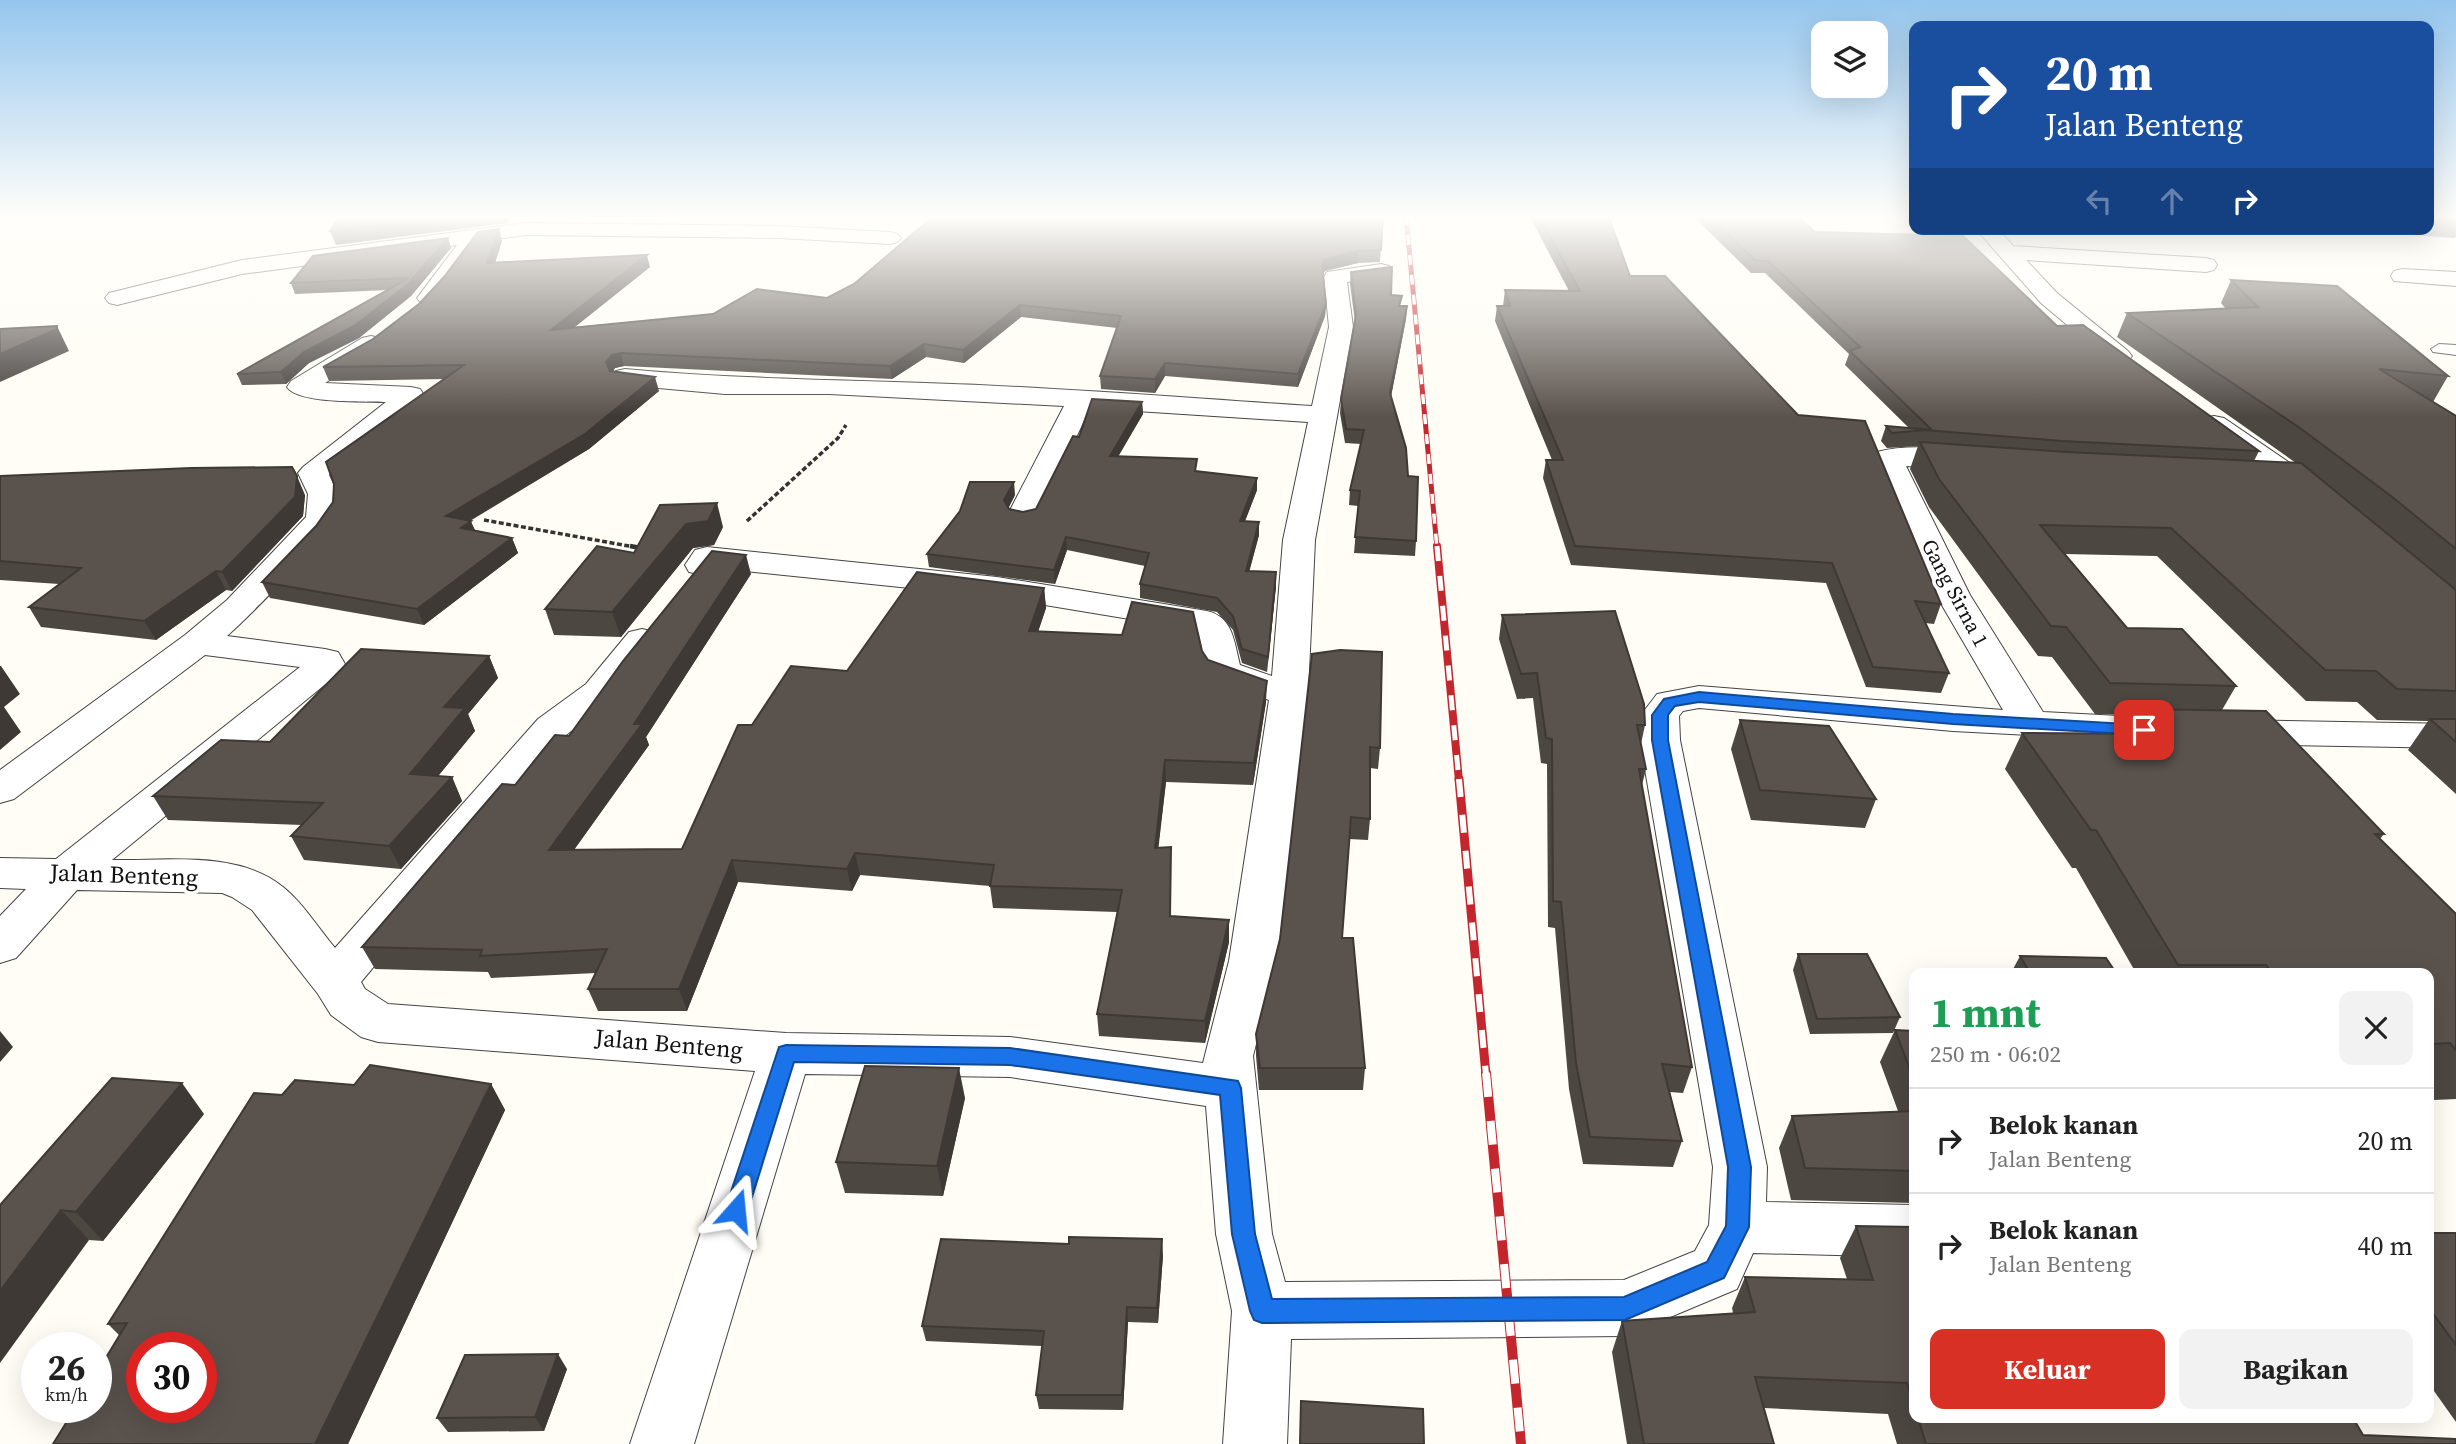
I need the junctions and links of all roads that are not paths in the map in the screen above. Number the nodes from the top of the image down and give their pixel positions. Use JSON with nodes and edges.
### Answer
{"nodes":[{"id":1,"x":180,"y":282,"type":"edge"},
{"id":2,"x":441,"y":282,"type":"edge"},
{"id":3,"x":1336,"y":282,"type":"edge"},
{"id":4,"x":2036,"y":282,"type":"edge"},
{"id":5,"x":117,"y":298,"type":"dead end"},
{"id":6,"x":2438,"y":349,"type":"dead end"},
{"id":7,"x":2456,"y":350,"type":"edge"},
{"id":8,"x":2140,"y":372,"type":"edge"},
{"id":9,"x":625,"y":377,"type":"edge"},
{"id":10,"x":1081,"y":399,"type":"junction"},
{"id":11,"x":2193,"y":410,"type":"edge"},
{"id":12,"x":1322,"y":415,"type":"junction"},
{"id":13,"x":1995,"y":464,"type":"edge"},
{"id":14,"x":2242,"y":477,"type":"edge"},
{"id":15,"x":2294,"y":479,"type":"junction"},
{"id":16,"x":2332,"y":509,"type":"edge"},
{"id":17,"x":1024,"y":514,"type":"edge"},
{"id":18,"x":198,"y":643,"type":"junction"},
{"id":19,"x":1289,"y":694,"type":"junction"},
{"id":20,"x":2031,"y":724,"type":"junction"},
{"id":21,"x":2456,"y":736,"type":"edge"},
{"id":22,"x":0,"y":790,"type":"edge"},
{"id":23,"x":68,"y":872,"type":"junction"},
{"id":24,"x":0,"y":873,"type":"edge"},
{"id":25,"x":0,"y":946,"type":"edge"},
{"id":26,"x":335,"y":981,"type":"junction"},
{"id":27,"x":786,"y":1053,"type":"junction"},
{"id":28,"x":1230,"y":1088,"type":"junction"},
{"id":29,"x":1737,"y":1227,"type":"junction"},
{"id":30,"x":1909,"y":1231,"type":"edge"},
{"id":31,"x":1262,"y":1311,"type":"junction"},
{"id":32,"x":662,"y":1444,"type":"edge"},
{"id":33,"x":1255,"y":1444,"type":"edge"}],
"edges":[{"from":1,"to":5,"type":"street"},
{"from":2,"to":18,"type":"street"},
{"from":3,"to":12,"type":"street"},
{"from":4,"to":8,"type":"street"},
{"from":6,"to":7,"type":"lane"},
{"from":9,"to":10,"type":"street"},
{"from":10,"to":12,"type":"street"},
{"from":10,"to":17,"type":"street"},
{"from":11,"to":15,"type":"street"},
{"from":12,"to":19,"type":"street"},
{"from":13,"to":20,"type":"street","name":"Gang Sirna 1"},
{"from":14,"to":15,"type":"street"},
{"from":15,"to":16,"type":"street"},
{"from":18,"to":22,"type":"street"},
{"from":18,"to":23,"type":"street"},
{"from":19,"to":26,"type":"street"},
{"from":19,"to":28,"type":"street"},
{"from":20,"to":21,"type":"street"},
{"from":20,"to":29,"type":"street"},
{"from":23,"to":24,"type":"street","name":"Jalan Benteng"},
{"from":23,"to":25,"type":"street"},
{"from":23,"to":26,"type":"street","name":"Jalan Benteng"},
{"from":26,"to":27,"type":"street","name":"Jalan Benteng"},
{"from":27,"to":28,"type":"street","name":"Jalan Benteng"},
{"from":27,"to":32,"type":"street"},
{"from":28,"to":31,"type":"street"},
{"from":29,"to":30,"type":"street"},
{"from":29,"to":31,"type":"street"},
{"from":31,"to":33,"type":"street"}]}
